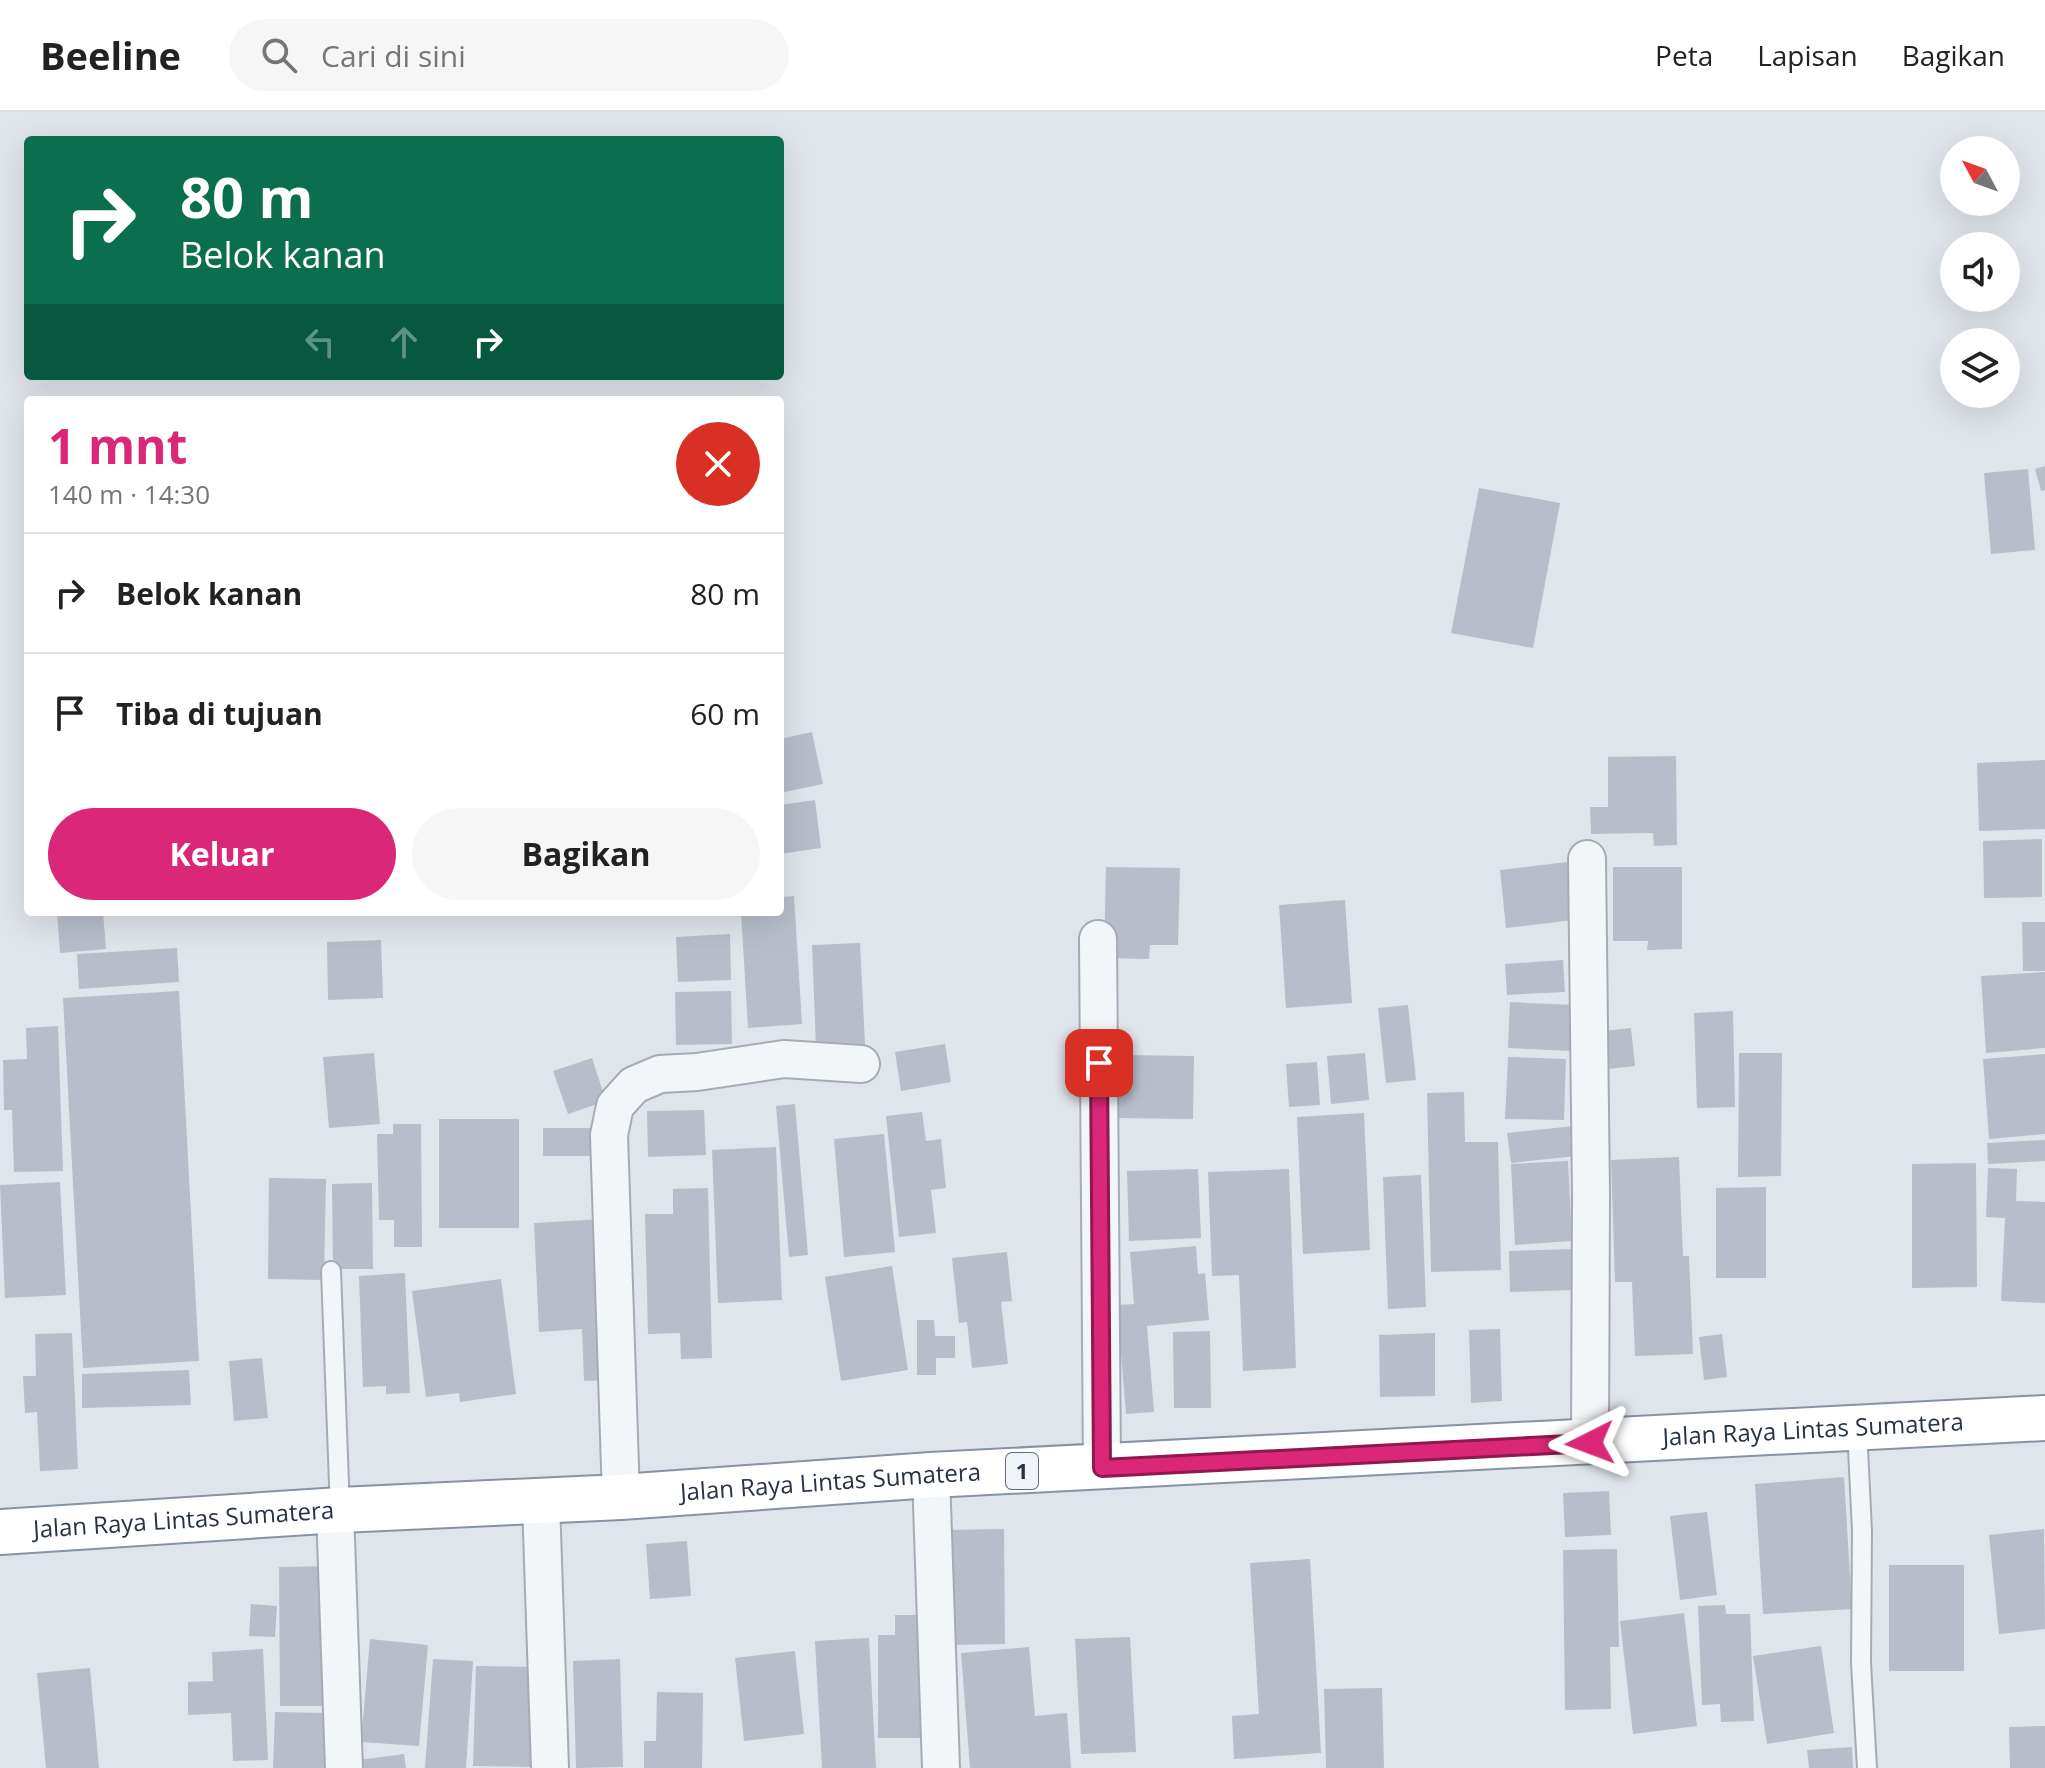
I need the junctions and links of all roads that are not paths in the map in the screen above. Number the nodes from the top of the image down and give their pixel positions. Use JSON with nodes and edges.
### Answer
{"nodes":[{"id":1,"x":1587,"y":859,"type":"dead end"},
{"id":2,"x":1098,"y":939,"type":"dead end"},
{"id":3,"x":861,"y":1064,"type":"dead end"},
{"id":4,"x":331,"y":1271,"type":"dead end"},
{"id":5,"x":2045,"y":1418,"type":"edge"},
{"id":6,"x":1857,"y":1428,"type":"junction"},
{"id":7,"x":1590,"y":1443,"type":"junction"},
{"id":8,"x":1102,"y":1468,"type":"junction"},
{"id":9,"x":931,"y":1475,"type":"junction"},
{"id":10,"x":621,"y":1497,"type":"junction"},
{"id":11,"x":541,"y":1502,"type":"junction"},
{"id":12,"x":337,"y":1510,"type":"junction"},
{"id":13,"x":0,"y":1532,"type":"edge"},
{"id":14,"x":344,"y":1768,"type":"edge"},
{"id":15,"x":550,"y":1768,"type":"edge"},
{"id":16,"x":941,"y":1768,"type":"edge"},
{"id":17,"x":1867,"y":1768,"type":"edge"}],
"edges":[{"from":1,"to":7,"type":"street"},
{"from":2,"to":8,"type":"street"},
{"from":3,"to":10,"type":"street"},
{"from":4,"to":12,"type":"lane"},
{"from":5,"to":6,"type":"highway","name":"Jalan Raya Lintas Sumatera","number":"1"},
{"from":6,"to":7,"type":"highway","name":"Jalan Raya Lintas Sumatera","number":"1"},
{"from":6,"to":17,"type":"lane"},
{"from":7,"to":8,"type":"highway","name":"Jalan Raya Lintas Sumatera","number":"1"},
{"from":8,"to":9,"type":"highway","name":"Jalan Raya Lintas Sumatera","number":"1"},
{"from":9,"to":10,"type":"highway","name":"Jalan Raya Lintas Sumatera","number":"1"},
{"from":9,"to":16,"type":"street"},
{"from":10,"to":11,"type":"highway","name":"Jalan Raya Lintas Sumatera","number":"1"},
{"from":11,"to":12,"type":"highway","name":"Jalan Raya Lintas Sumatera","number":"1"},
{"from":11,"to":15,"type":"street"},
{"from":12,"to":13,"type":"highway","name":"Jalan Raya Lintas Sumatera","number":"1"},
{"from":12,"to":14,"type":"street"}]}
